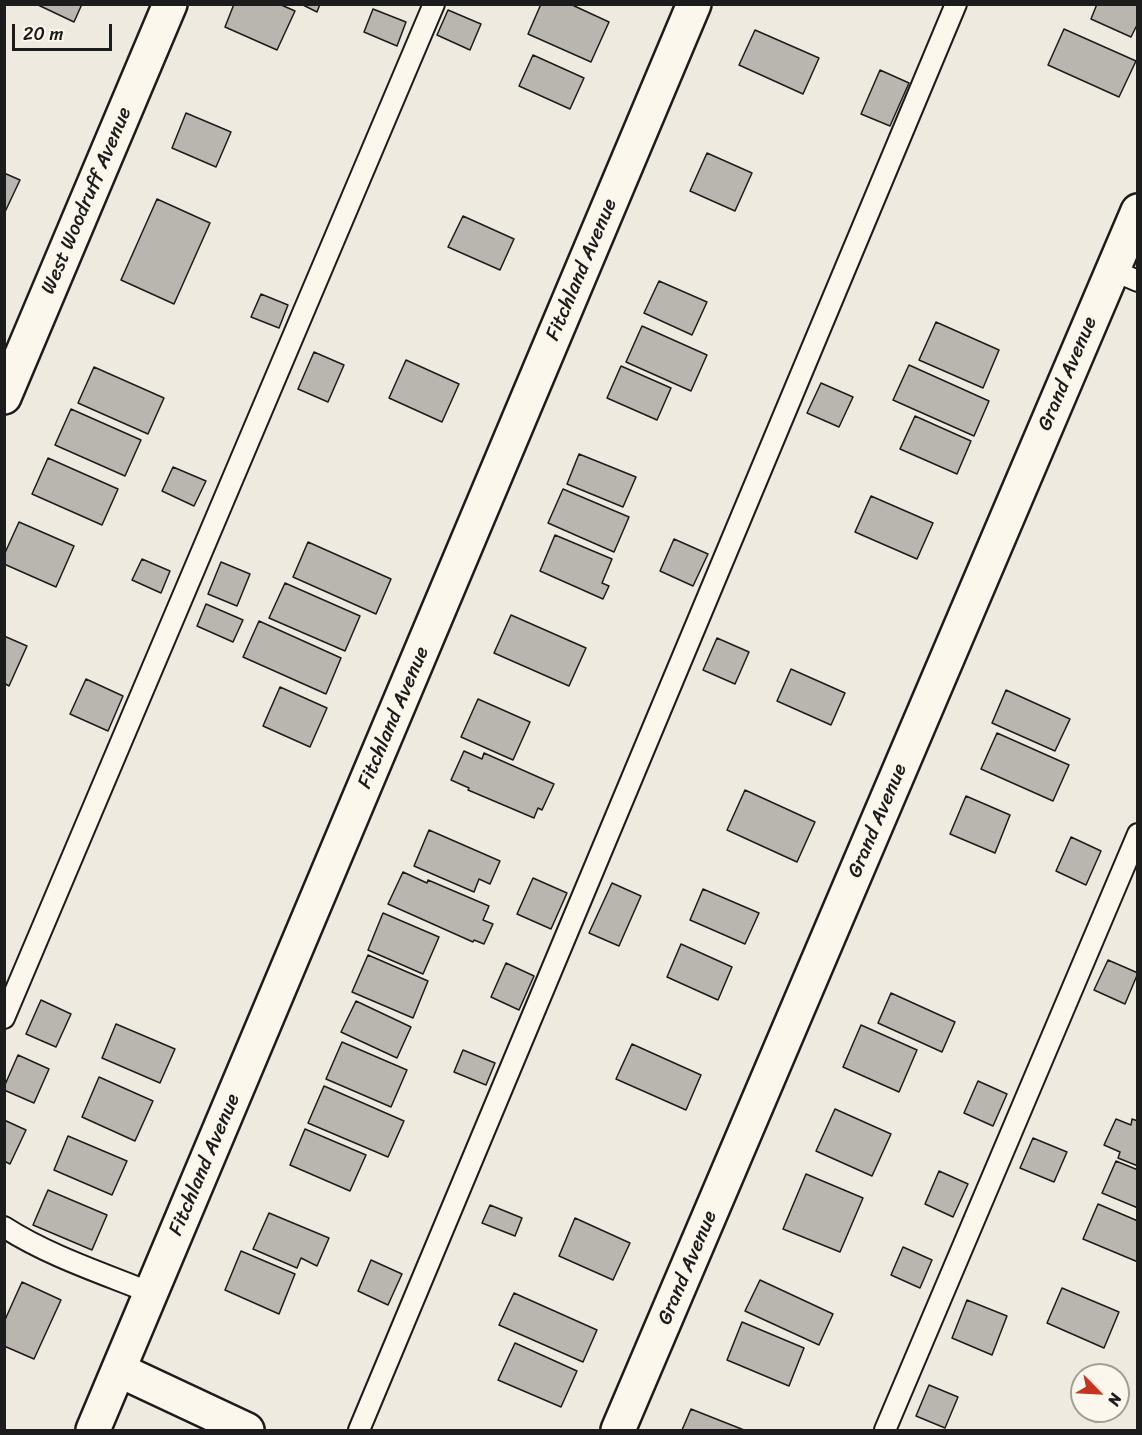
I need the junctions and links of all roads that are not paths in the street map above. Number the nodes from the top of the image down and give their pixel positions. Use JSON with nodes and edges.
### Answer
{"nodes":[{"id":1,"x":170,"y":4,"type":"edge"},
{"id":2,"x":434,"y":4,"type":"edge"},
{"id":3,"x":694,"y":4,"type":"edge"},
{"id":4,"x":956,"y":4,"type":"edge"},
{"id":5,"x":1137,"y":211,"type":"edge"},
{"id":6,"x":1125,"y":275,"type":"edge"},
{"id":7,"x":4,"y":397,"type":"edge"},
{"id":8,"x":1137,"y":834,"type":"edge"},
{"id":9,"x":4,"y":1018,"type":"edge"},
{"id":10,"x":4,"y":1227,"type":"edge"},
{"id":11,"x":151,"y":1293,"type":"junction"},
{"id":12,"x":119,"y":1370,"type":"junction"},
{"id":13,"x":93,"y":1431,"type":"edge"},
{"id":14,"x":247,"y":1431,"type":"edge"},
{"id":15,"x":359,"y":1431,"type":"edge"},
{"id":16,"x":618,"y":1431,"type":"edge"},
{"id":17,"x":885,"y":1431,"type":"edge"}],
"edges":[{"from":1,"to":7,"type":"street","name":"West Woodruff Avenue"},
{"from":2,"to":9,"type":"lane"},
{"from":3,"to":11,"type":"street","name":"Fitchland Avenue"},
{"from":4,"to":15,"type":"lane"},
{"from":5,"to":6,"type":"street","name":"Grand Avenue"},
{"from":6,"to":16,"type":"street","name":"Grand Avenue"},
{"from":8,"to":17,"type":"lane"},
{"from":10,"to":11,"type":"lane"},
{"from":11,"to":12,"type":"street","name":"Fitchland Avenue"},
{"from":12,"to":13,"type":"street","name":"Fitchland Avenue"},
{"from":12,"to":14,"type":"street"}]}
